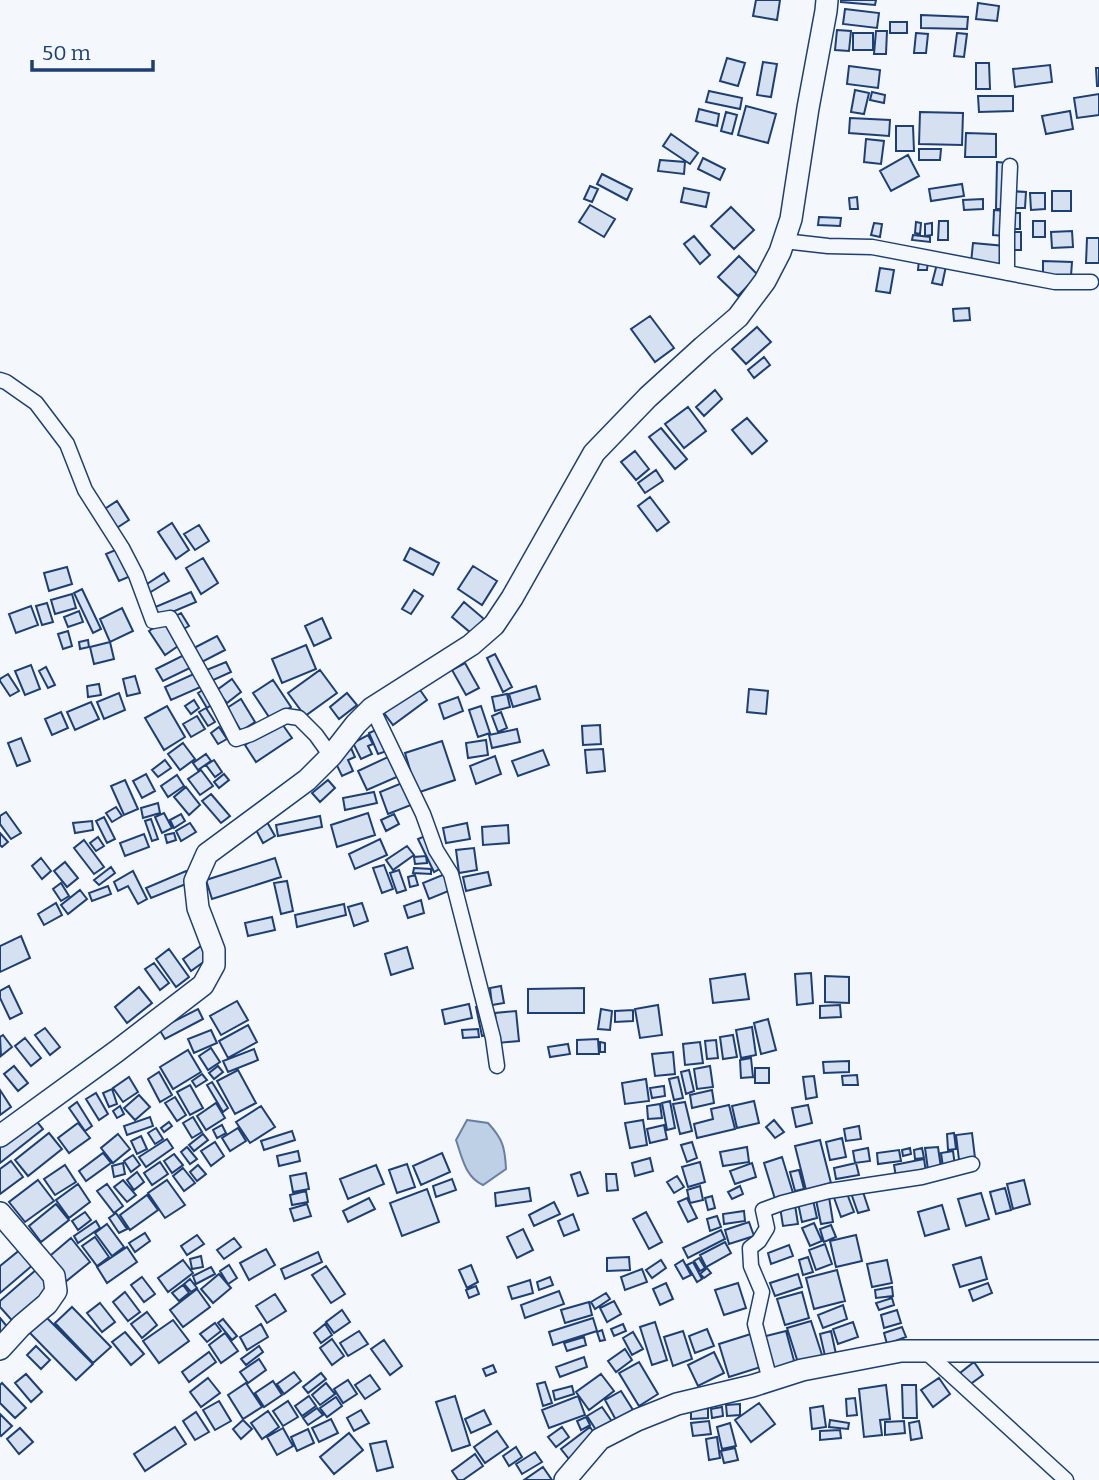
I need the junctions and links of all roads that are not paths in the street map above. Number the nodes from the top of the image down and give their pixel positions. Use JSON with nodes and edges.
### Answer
{"nodes":[{"id":1,"x":827,"y":0,"type":"edge"},
{"id":2,"x":1010,"y":166,"type":"dead end"},
{"id":3,"x":784,"y":241,"type":"junction"},
{"id":4,"x":1007,"y":273,"type":"junction"},
{"id":5,"x":1091,"y":282,"type":"dead end"},
{"id":6,"x":0,"y":380,"type":"edge"},
{"id":7,"x":372,"y":708,"type":"junction"},
{"id":8,"x":331,"y":757,"type":"junction"},
{"id":9,"x":497,"y":1066,"type":"dead end"},
{"id":10,"x":0,"y":1136,"type":"edge"},
{"id":11,"x":972,"y":1164,"type":"dead end"},
{"id":12,"x":0,"y":1213,"type":"edge"},
{"id":13,"x":0,"y":1349,"type":"edge"},
{"id":14,"x":925,"y":1351,"type":"junction"},
{"id":15,"x":1099,"y":1351,"type":"edge"},
{"id":16,"x":770,"y":1380,"type":"junction"},
{"id":17,"x":565,"y":1480,"type":"edge"},
{"id":18,"x":1066,"y":1480,"type":"edge"}],
"edges":[{"from":1,"to":3,"type":"street"},
{"from":2,"to":4,"type":"street"},
{"from":3,"to":4,"type":"street"},
{"from":3,"to":7,"type":"street"},
{"from":4,"to":5,"type":"street"},
{"from":6,"to":8,"type":"street"},
{"from":7,"to":8,"type":"street"},
{"from":7,"to":9,"type":"street"},
{"from":8,"to":10,"type":"street"},
{"from":11,"to":16,"type":"street"},
{"from":12,"to":13,"type":"street"},
{"from":14,"to":15,"type":"street"},
{"from":14,"to":16,"type":"street"},
{"from":14,"to":18,"type":"street"},
{"from":16,"to":17,"type":"street"}]}
